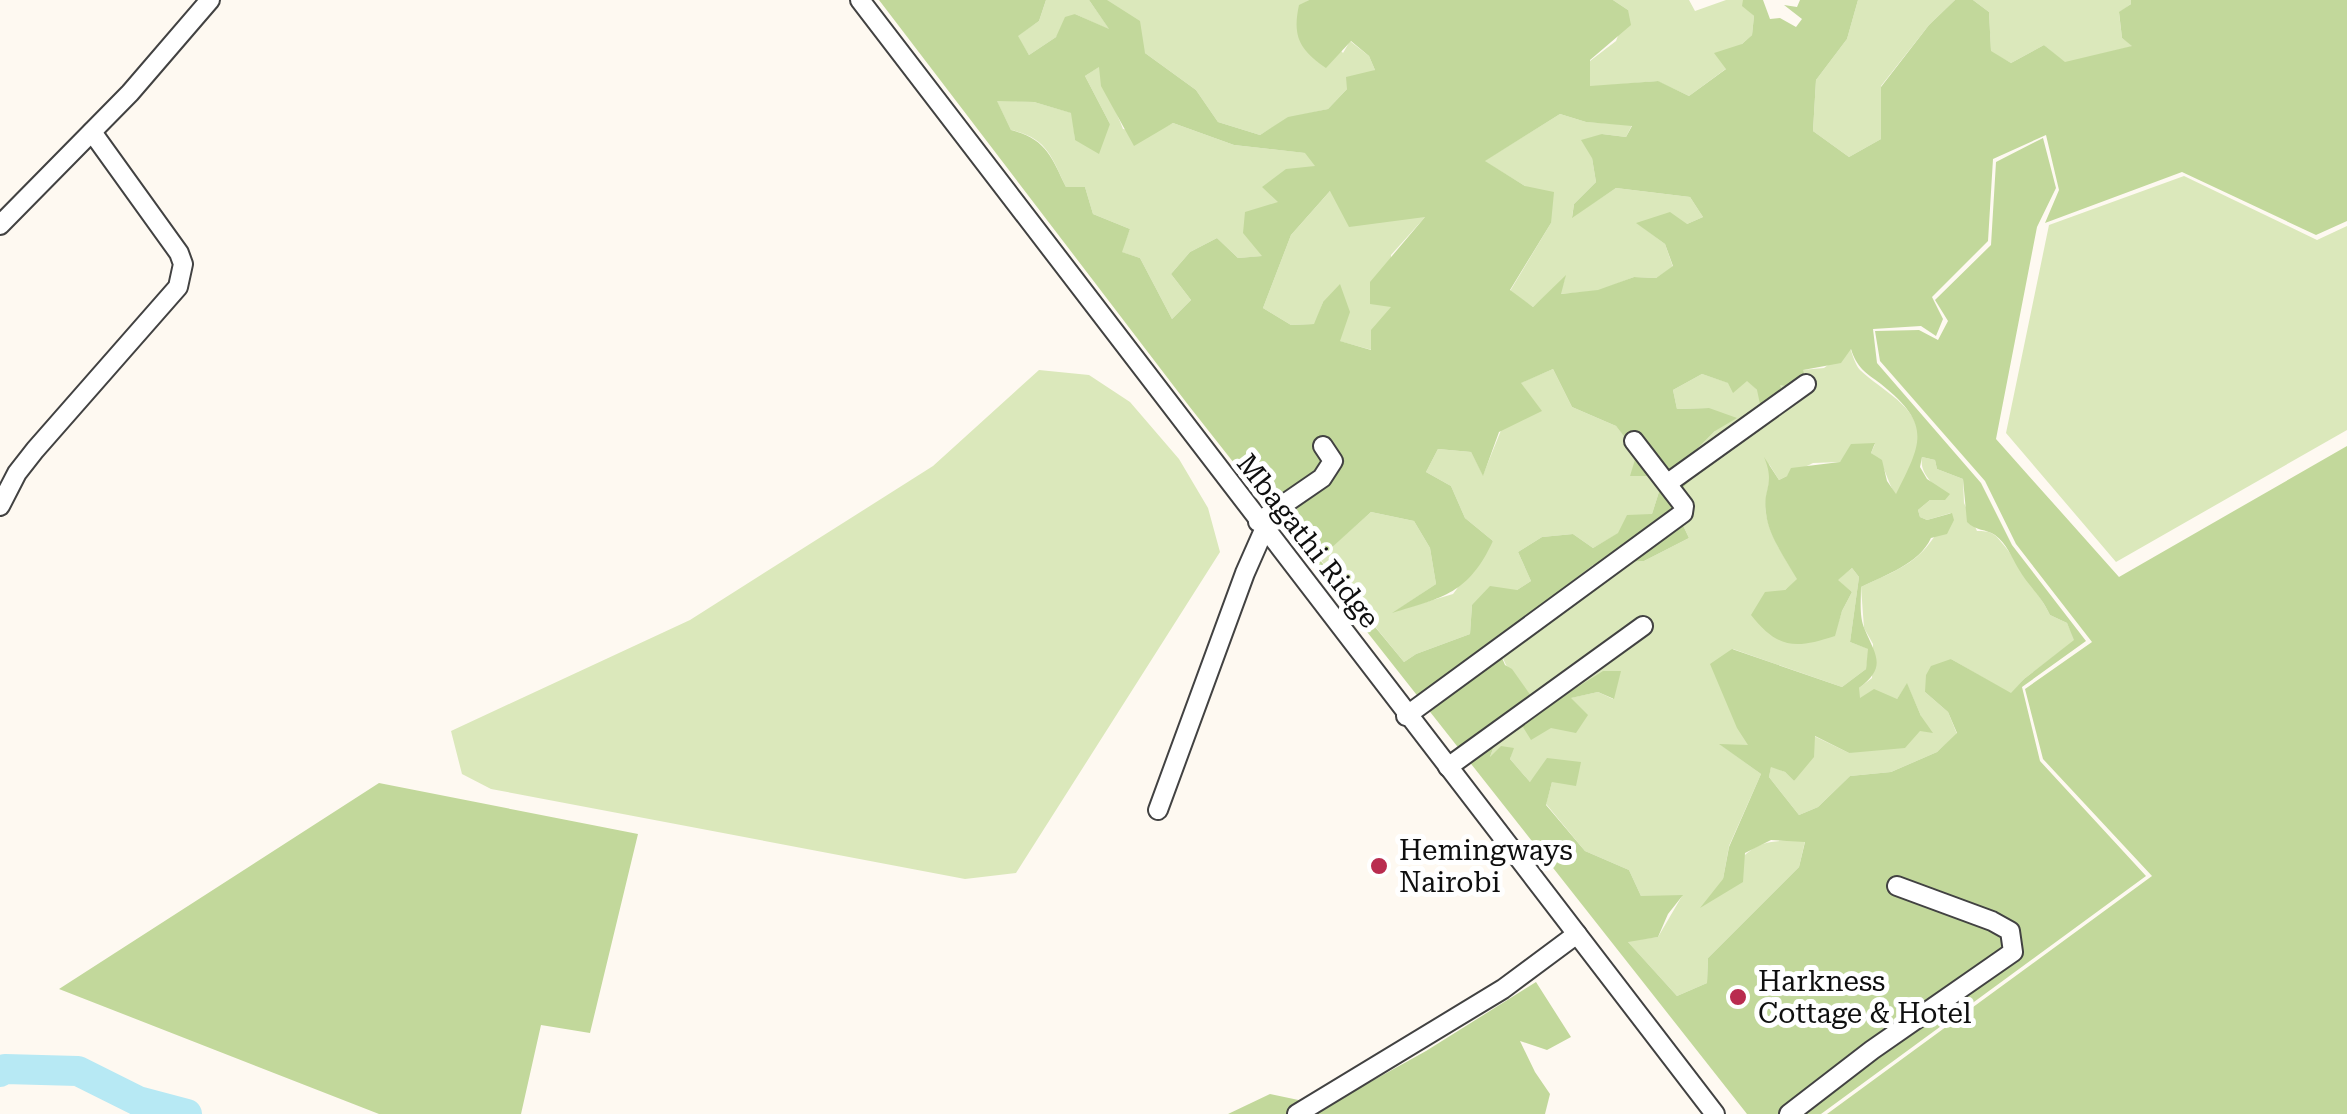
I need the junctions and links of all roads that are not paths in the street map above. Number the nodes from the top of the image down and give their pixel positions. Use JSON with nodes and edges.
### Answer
{"nodes":[{"id":1,"x":210,"y":0,"type":"edge"},
{"id":2,"x":860,"y":0,"type":"edge"},
{"id":3,"x":92,"y":132,"type":"junction"},
{"id":4,"x":0,"y":225,"type":"edge"},
{"id":5,"x":1806,"y":384,"type":"dead end"},
{"id":6,"x":1634,"y":442,"type":"dead end"},
{"id":7,"x":1323,"y":446,"type":"dead end"},
{"id":8,"x":1668,"y":484,"type":"junction"},
{"id":9,"x":0,"y":506,"type":"edge"},
{"id":10,"x":1261,"y":526,"type":"junction"},
{"id":11,"x":1643,"y":626,"type":"dead end"},
{"id":12,"x":1406,"y":716,"type":"junction"},
{"id":13,"x":1448,"y":768,"type":"junction"},
{"id":14,"x":1158,"y":810,"type":"dead end"},
{"id":15,"x":1897,"y":886,"type":"dead end"},
{"id":16,"x":1577,"y":934,"type":"junction"},
{"id":17,"x":1296,"y":1114,"type":"edge"},
{"id":18,"x":1715,"y":1114,"type":"edge"},
{"id":19,"x":1789,"y":1114,"type":"edge"}],
"edges":[{"from":1,"to":3,"type":"street"},
{"from":2,"to":10,"type":"street","name":"Mbagathi Ridge"},
{"from":3,"to":4,"type":"street"},
{"from":3,"to":9,"type":"street"},
{"from":5,"to":8,"type":"street"},
{"from":6,"to":8,"type":"street"},
{"from":7,"to":10,"type":"street"},
{"from":8,"to":12,"type":"street"},
{"from":10,"to":12,"type":"street","name":"Mbagathi Ridge"},
{"from":10,"to":14,"type":"street"},
{"from":11,"to":13,"type":"street"},
{"from":12,"to":13,"type":"street","name":"Mbagathi Ridge"},
{"from":13,"to":16,"type":"street","name":"Mbagathi Ridge"},
{"from":15,"to":19,"type":"street"},
{"from":16,"to":17,"type":"street"},
{"from":16,"to":18,"type":"street","name":"Mbagathi Ridge"}]}
